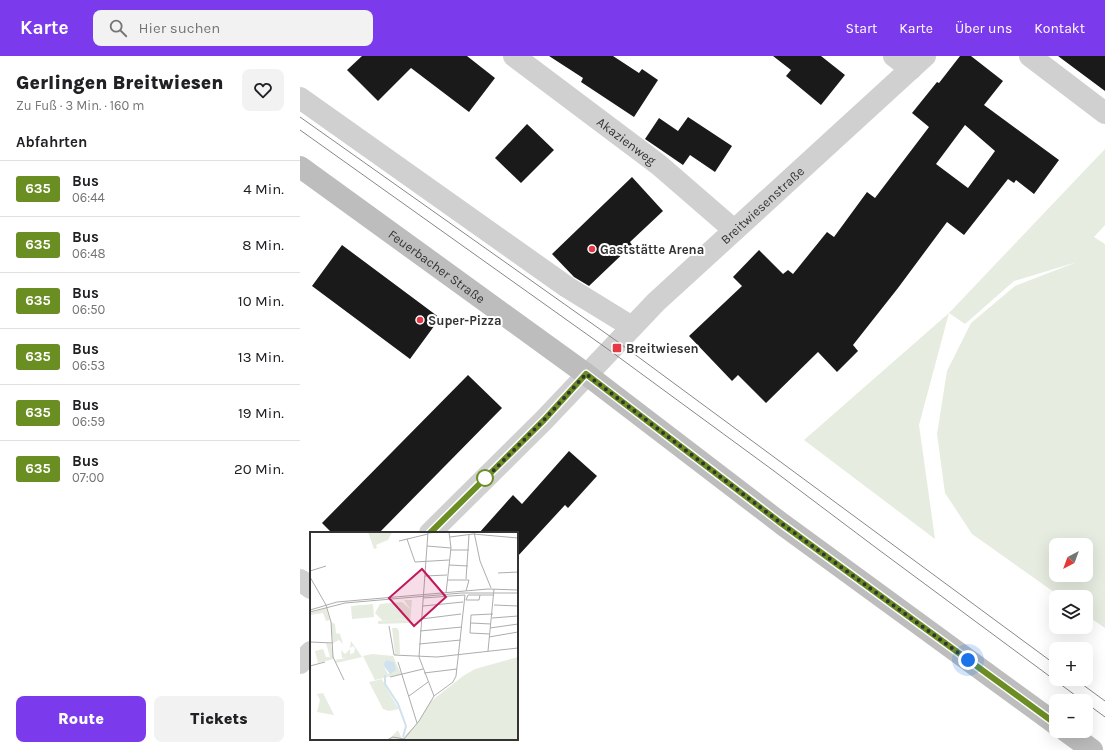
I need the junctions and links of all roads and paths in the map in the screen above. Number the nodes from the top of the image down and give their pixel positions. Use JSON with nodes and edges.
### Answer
{"nodes":[{"id":1,"x":514,"y":56,"type":"edge"},
{"id":2,"x":894,"y":56,"type":"edge"},
{"id":3,"x":1030,"y":56,"type":"edge"},
{"id":4,"x":918,"y":63,"type":"edge"},
{"id":5,"x":300,"y":98,"type":"edge"},
{"id":6,"x":1105,"y":113,"type":"edge"},
{"id":7,"x":300,"y":167,"type":"edge"},
{"id":8,"x":734,"y":230,"type":"junction"},
{"id":9,"x":632,"y":327,"type":"junction"},
{"id":10,"x":586,"y":374,"type":"junction"},
{"id":11,"x":431,"y":532,"type":"edge"},
{"id":12,"x":300,"y":580,"type":"edge"},
{"id":13,"x":310,"y":587,"type":"edge"},
{"id":14,"x":310,"y":653,"type":"edge"},
{"id":15,"x":300,"y":663,"type":"edge"},
{"id":16,"x":1049,"y":719,"type":"edge"},
{"id":17,"x":1076,"y":738,"type":"edge"},
{"id":18,"x":1092,"y":750,"type":"edge"}],
"edges":[{"from":1,"to":8,"type":"street","name":"Akazienweg"},
{"from":2,"to":4,"type":"street"},
{"from":3,"to":6,"type":"street"},
{"from":4,"to":8,"type":"street","name":"Breitwiesenstraße"},
{"from":5,"to":9,"type":"street"},
{"from":7,"to":10,"type":"main road","name":"Feuerbacher Straße"},
{"from":8,"to":9,"type":"street","name":"Breitwiesenstraße"},
{"from":9,"to":10,"type":"street","name":"Breitwiesenstraße"},
{"from":10,"to":11,"type":"street","name":"Breitwiesenstraße"},
{"from":10,"to":16,"type":"main road","name":"Feuerbacher Straße"},
{"from":12,"to":13,"type":"street"},
{"from":14,"to":15,"type":"street"},
{"from":17,"to":18,"type":"main road"}]}
